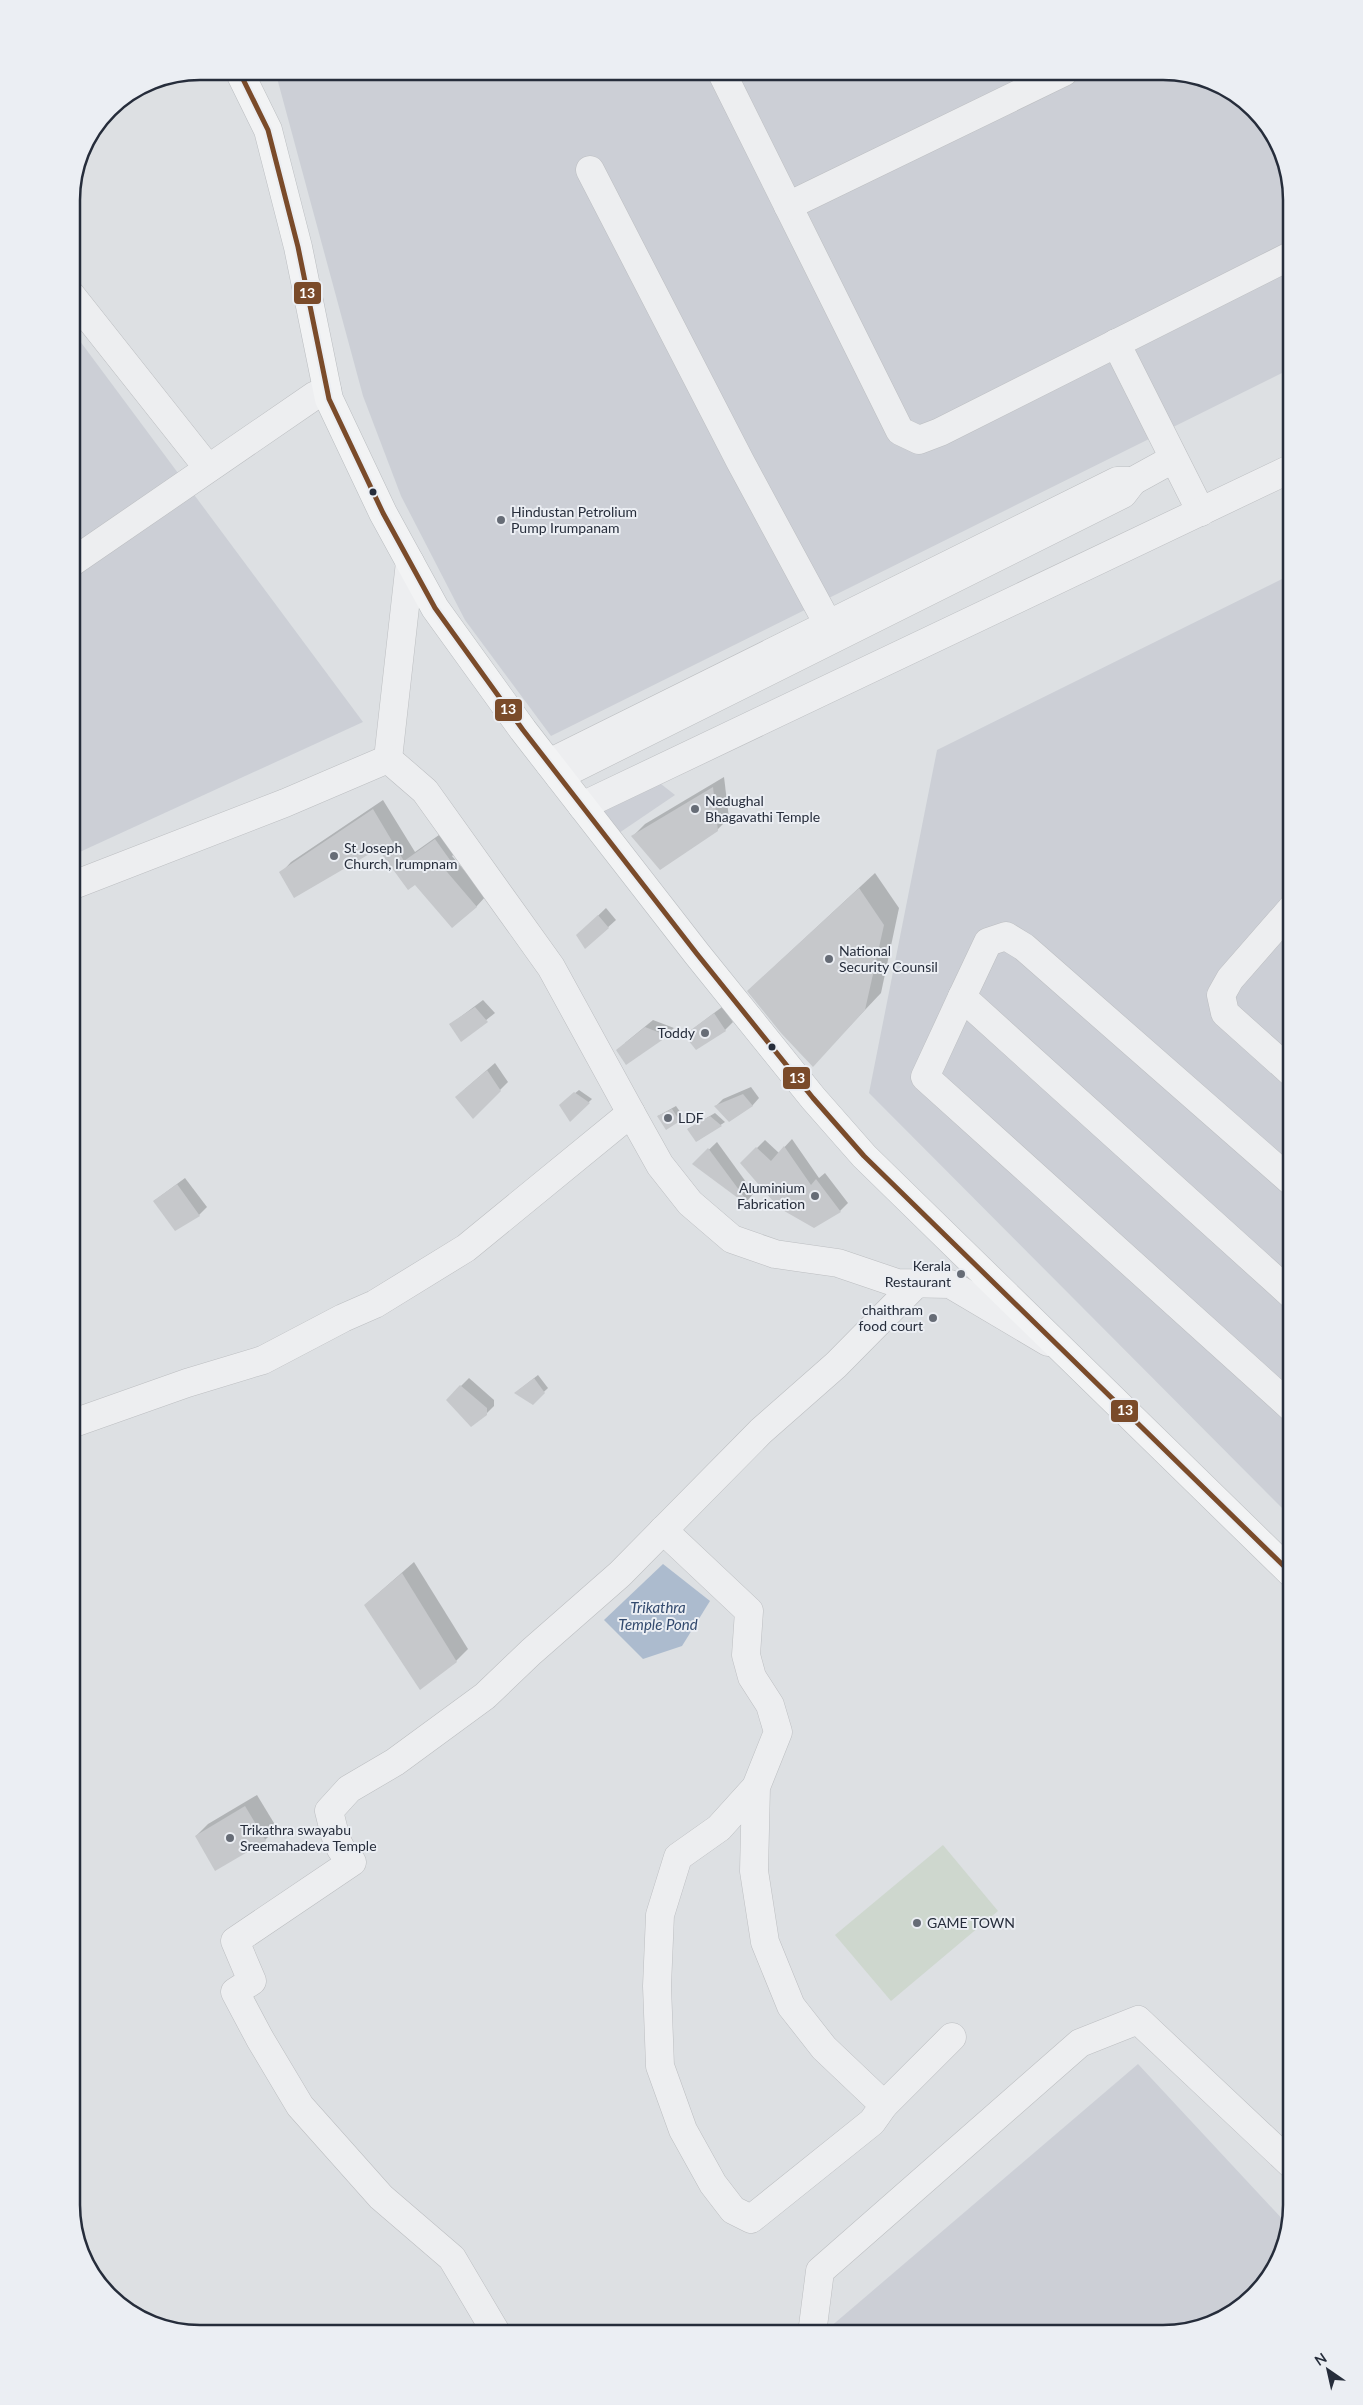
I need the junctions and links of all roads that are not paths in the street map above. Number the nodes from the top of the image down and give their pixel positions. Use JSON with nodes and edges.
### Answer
{"nodes":[{"id":1,"x":243,"y":80,"type":"edge"},
{"id":2,"x":725,"y":80,"type":"edge"},
{"id":3,"x":1048,"y":80,"type":"edge"},
{"id":4,"x":590,"y":170,"type":"dead end"},
{"id":5,"x":788,"y":206,"type":"junction"},
{"id":6,"x":1283,"y":260,"type":"edge"},
{"id":7,"x":80,"y":305,"type":"edge"},
{"id":8,"x":1116,"y":343,"type":"junction"},
{"id":9,"x":327,"y":390,"type":"junction"},
{"id":10,"x":1173,"y":459,"type":"junction"},
{"id":11,"x":208,"y":468,"type":"junction"},
{"id":12,"x":1283,"y":472,"type":"edge"},
{"id":13,"x":1133,"y":480,"type":"junction"},
{"id":14,"x":1201,"y":512,"type":"junction"},
{"id":15,"x":80,"y":557,"type":"edge"},
{"id":16,"x":410,"y":562,"type":"junction"},
{"id":17,"x":828,"y":624,"type":"junction"},
{"id":18,"x":805,"y":644,"type":"junction"},
{"id":19,"x":388,"y":759,"type":"junction"},
{"id":20,"x":554,"y":769,"type":"junction"},
{"id":21,"x":582,"y":806,"type":"junction"},
{"id":22,"x":80,"y":883,"type":"edge"},
{"id":23,"x":1283,"y":918,"type":"edge"},
{"id":24,"x":962,"y":997,"type":"junction"},
{"id":25,"x":1283,"y":1065,"type":"edge"},
{"id":26,"x":631,"y":1113,"type":"junction"},
{"id":27,"x":1283,"y":1174,"type":"edge"},
{"id":28,"x":917,"y":1283,"type":"junction"},
{"id":29,"x":1283,"y":1287,"type":"edge"},
{"id":30,"x":1067,"y":1354,"type":"junction"},
{"id":31,"x":1283,"y":1400,"type":"edge"},
{"id":32,"x":80,"y":1421,"type":"edge"},
{"id":33,"x":663,"y":1530,"type":"junction"},
{"id":34,"x":1283,"y":1565,"type":"edge"},
{"id":35,"x":756,"y":1786,"type":"junction"},
{"id":36,"x":719,"y":1828,"type":"junction"},
{"id":37,"x":754,"y":1848,"type":"junction"},
{"id":38,"x":952,"y":2037,"type":"dead end"},
{"id":39,"x":884,"y":2105,"type":"junction"},
{"id":40,"x":1283,"y":2157,"type":"edge"},
{"id":41,"x":492,"y":2325,"type":"edge"},
{"id":42,"x":813,"y":2325,"type":"edge"}],
"edges":[{"from":1,"to":9,"type":"main road"},
{"from":2,"to":5,"type":"street"},
{"from":3,"to":5,"type":"street"},
{"from":4,"to":17,"type":"street"},
{"from":5,"to":8,"type":"street"},
{"from":6,"to":8,"type":"street"},
{"from":7,"to":11,"type":"street"},
{"from":8,"to":10,"type":"street"},
{"from":9,"to":11,"type":"street"},
{"from":9,"to":16,"type":"main road"},
{"from":10,"to":13,"type":"street"},
{"from":10,"to":14,"type":"street"},
{"from":11,"to":15,"type":"street"},
{"from":12,"to":14,"type":"street"},
{"from":13,"to":17,"type":"street"},
{"from":13,"to":18,"type":"street"},
{"from":14,"to":21,"type":"street"},
{"from":16,"to":19,"type":"street"},
{"from":16,"to":20,"type":"main road"},
{"from":17,"to":18,"type":"street"},
{"from":18,"to":20,"type":"street"},
{"from":19,"to":22,"type":"street"},
{"from":19,"to":26,"type":"street"},
{"from":20,"to":21,"type":"main road"},
{"from":21,"to":30,"type":"main road"},
{"from":23,"to":25,"type":"street"},
{"from":24,"to":27,"type":"street"},
{"from":24,"to":29,"type":"street"},
{"from":24,"to":31,"type":"street"},
{"from":26,"to":28,"type":"street"},
{"from":26,"to":32,"type":"street"},
{"from":28,"to":30,"type":"street"},
{"from":28,"to":33,"type":"street"},
{"from":30,"to":34,"type":"main road"},
{"from":33,"to":35,"type":"street"},
{"from":33,"to":41,"type":"street"},
{"from":35,"to":36,"type":"street"},
{"from":35,"to":37,"type":"street"},
{"from":36,"to":37,"type":"street"},
{"from":36,"to":39,"type":"street"},
{"from":37,"to":39,"type":"street"},
{"from":38,"to":39,"type":"street"},
{"from":40,"to":42,"type":"street"}]}
